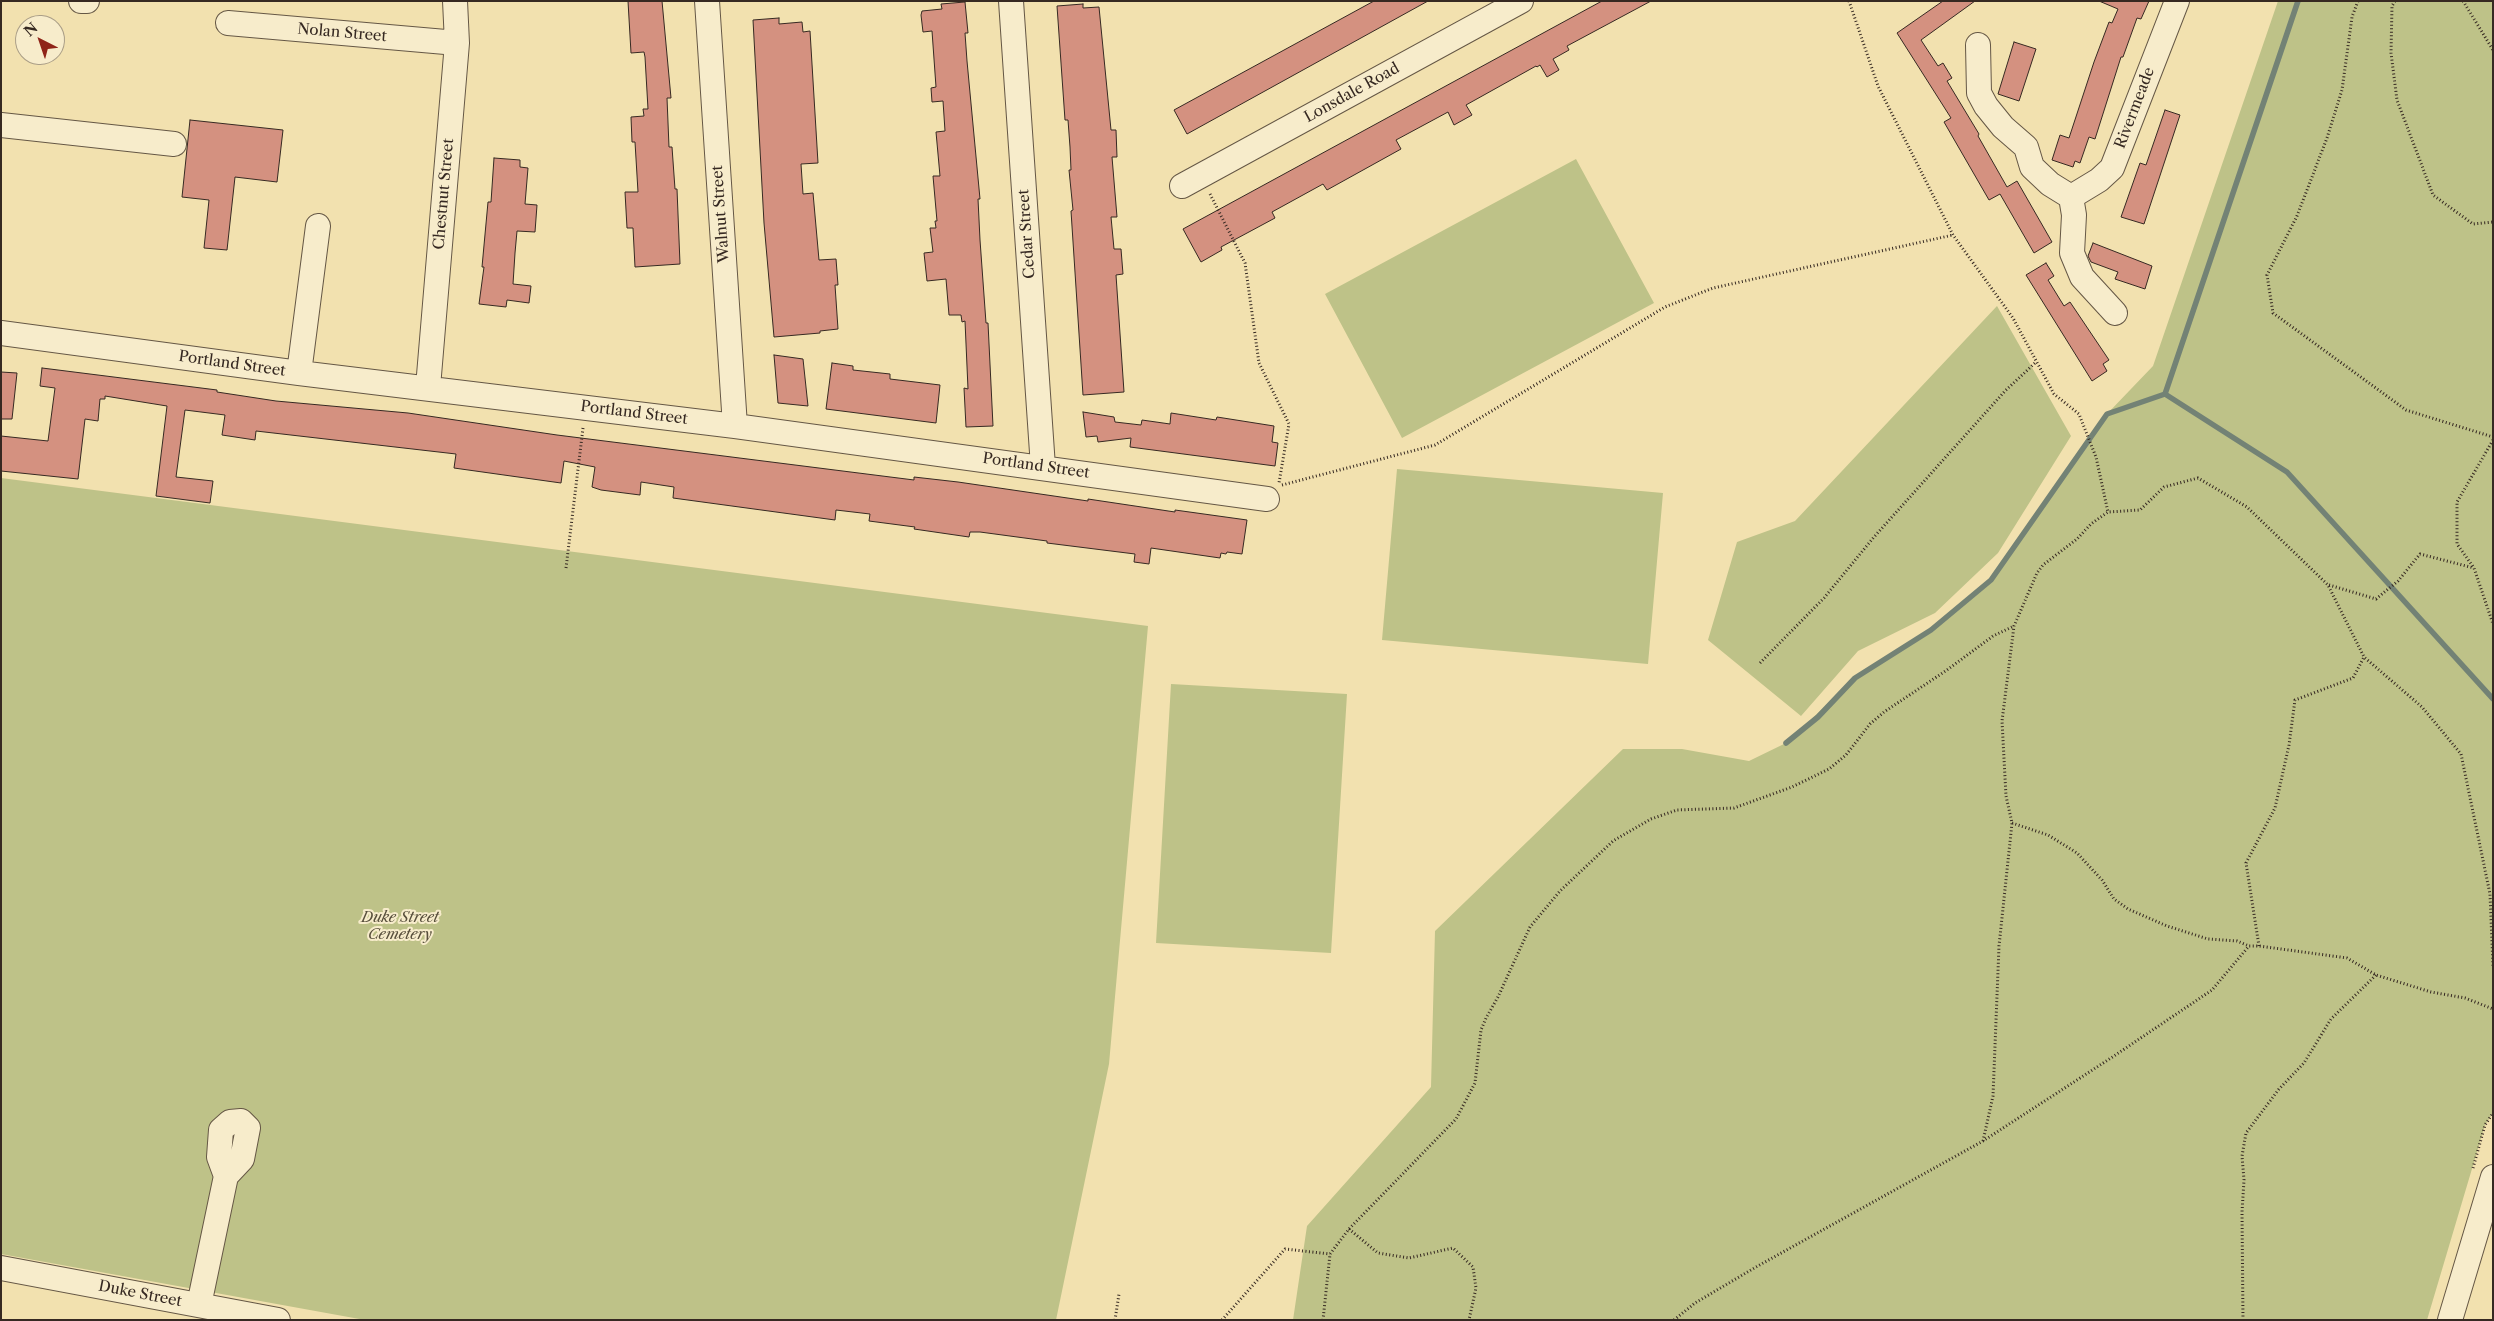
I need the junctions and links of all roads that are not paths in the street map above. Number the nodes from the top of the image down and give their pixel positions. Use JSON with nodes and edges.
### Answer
{"nodes":[{"id":1,"x":81,"y":1,"type":"edge"},
{"id":2,"x":88,"y":1,"type":"edge"},
{"id":3,"x":455,"y":1,"type":"edge"},
{"id":4,"x":707,"y":1,"type":"edge"},
{"id":5,"x":1011,"y":1,"type":"edge"},
{"id":6,"x":1521,"y":1,"type":"edge"},
{"id":7,"x":2177,"y":1,"type":"edge"},
{"id":8,"x":228,"y":23,"type":"dead end"},
{"id":9,"x":457,"y":43,"type":"junction"},
{"id":10,"x":1978,"y":46,"type":"dead end"},
{"id":11,"x":1,"y":125,"type":"edge"},
{"id":12,"x":174,"y":144,"type":"dead end"},
{"id":13,"x":1191,"y":181,"type":"road end"},
{"id":14,"x":2071,"y":197,"type":"junction"},
{"id":15,"x":318,"y":226,"type":"dead end"},
{"id":16,"x":2115,"y":313,"type":"dead end"},
{"id":17,"x":1,"y":333,"type":"edge"},
{"id":18,"x":299,"y":373,"type":"junction"},
{"id":19,"x":428,"y":388,"type":"junction"},
{"id":20,"x":735,"y":426,"type":"junction"},
{"id":21,"x":1043,"y":467,"type":"junction"},
{"id":22,"x":1267,"y":499,"type":"dead end"},
{"id":23,"x":226,"y":1176,"type":"dead end"},
{"id":24,"x":2493,"y":1177,"type":"edge"},
{"id":25,"x":1,"y":1268,"type":"edge"},
{"id":26,"x":199,"y":1305,"type":"junction"},
{"id":27,"x":249,"y":1317,"type":"edge"},
{"id":28,"x":278,"y":1320,"type":"edge"},
{"id":29,"x":2450,"y":1320,"type":"edge"}],
"edges":[{"from":1,"to":2,"type":"street"},
{"from":3,"to":9,"type":"street","name":"Chestnut Street"},
{"from":4,"to":20,"type":"street","name":"Walnut Street"},
{"from":5,"to":21,"type":"street","name":"Cedar Street"},
{"from":6,"to":13,"type":"street","name":"Lonsdale Road"},
{"from":7,"to":14,"type":"street","name":"Rivermeade"},
{"from":8,"to":9,"type":"street","name":"Nolan Street"},
{"from":9,"to":19,"type":"street","name":"Chestnut Street"},
{"from":10,"to":14,"type":"street"},
{"from":11,"to":12,"type":"street"},
{"from":14,"to":16,"type":"street"},
{"from":15,"to":18,"type":"street"},
{"from":17,"to":18,"type":"street","name":"Portland Street"},
{"from":18,"to":19,"type":"street","name":"Portland Street"},
{"from":19,"to":20,"type":"street","name":"Portland Street"},
{"from":20,"to":21,"type":"street","name":"Portland Street"},
{"from":21,"to":22,"type":"street","name":"Portland Street"},
{"from":23,"to":26,"type":"street"},
{"from":24,"to":29,"type":"street"},
{"from":25,"to":26,"type":"street","name":"Duke Street"},
{"from":26,"to":27,"type":"street","name":"Duke Street"},
{"from":27,"to":28,"type":"street","name":"Duke Street"}]}
